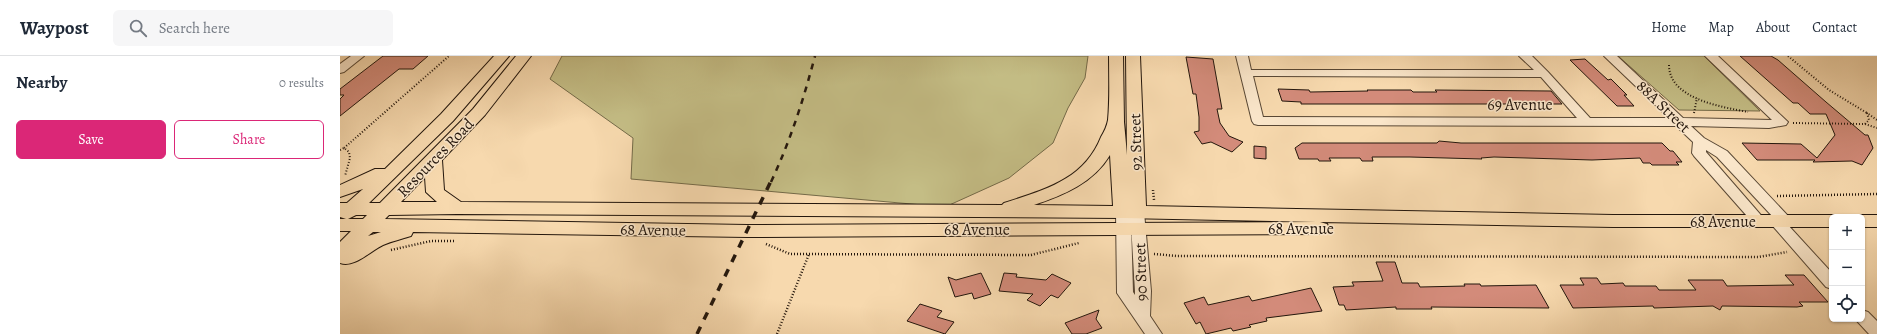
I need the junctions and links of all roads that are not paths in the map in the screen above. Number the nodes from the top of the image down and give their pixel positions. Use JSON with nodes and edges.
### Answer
{"nodes":[{"id":1,"x":358,"y":56,"type":"edge"},
{"id":2,"x":502,"y":56,"type":"edge"},
{"id":3,"x":524,"y":56,"type":"edge"},
{"id":4,"x":1116,"y":56,"type":"edge"},
{"id":5,"x":1133,"y":56,"type":"edge"},
{"id":6,"x":1242,"y":56,"type":"edge"},
{"id":7,"x":1525,"y":56,"type":"edge"},
{"id":8,"x":1610,"y":56,"type":"edge"},
{"id":9,"x":1711,"y":56,"type":"edge"},
{"id":10,"x":340,"y":70,"type":"edge"},
{"id":11,"x":1246,"y":73,"type":"junction"},
{"id":12,"x":1544,"y":74,"type":"junction"},
{"id":13,"x":1116,"y":122,"type":"junction"},
{"id":14,"x":1587,"y":122,"type":"junction"},
{"id":15,"x":1680,"y":122,"type":"junction"},
{"id":16,"x":1699,"y":141,"type":"junction"},
{"id":17,"x":433,"y":159,"type":"junction"},
{"id":18,"x":400,"y":163,"type":"junction"},
{"id":19,"x":343,"y":185,"type":"edge"},
{"id":20,"x":457,"y":208,"type":"junction"},
{"id":21,"x":385,"y":209,"type":"junction"},
{"id":22,"x":344,"y":212,"type":"edge"},
{"id":23,"x":996,"y":212,"type":"junction"},
{"id":24,"x":1130,"y":220,"type":"junction"},
{"id":25,"x":1773,"y":221,"type":"junction"},
{"id":26,"x":1829,"y":221,"type":"edge"},
{"id":27,"x":1865,"y":221,"type":"edge"},
{"id":28,"x":1877,"y":221,"type":"edge"},
{"id":29,"x":340,"y":225,"type":"edge"},
{"id":30,"x":369,"y":226,"type":"junction"},
{"id":31,"x":437,"y":226,"type":"junction"},
{"id":32,"x":340,"y":254,"type":"edge"},
{"id":33,"x":340,"y":261,"type":"edge"},
{"id":34,"x":1829,"y":280,"type":"edge"},
{"id":35,"x":1865,"y":319,"type":"edge"},
{"id":36,"x":1877,"y":332,"type":"edge"},
{"id":37,"x":1154,"y":334,"type":"edge"}],
"edges":[{"from":1,"to":10,"type":"street"},
{"from":2,"to":18,"type":"main road","name":"Resources Road"},
{"from":3,"to":17,"type":"main road","name":"Resources Road"},
{"from":4,"to":13,"type":"main road","name":"92 Street"},
{"from":5,"to":24,"type":"main road","name":"92 Street"},
{"from":6,"to":11,"type":"street"},
{"from":7,"to":12,"type":"street"},
{"from":8,"to":15,"type":"street","name":"88A Street"},
{"from":9,"to":15,"type":"street","name":"69 Avenue"},
{"from":11,"to":12,"type":"street"},
{"from":11,"to":14,"type":"street","name":"69 Avenue"},
{"from":12,"to":14,"type":"street"},
{"from":13,"to":23,"type":"main road"},
{"from":13,"to":24,"type":"main road","name":"92 Street"},
{"from":14,"to":15,"type":"street","name":"69 Avenue"},
{"from":15,"to":16,"type":"street","name":"88A Street"},
{"from":16,"to":25,"type":"street","name":"88A Street"},
{"from":16,"to":25,"type":"street","name":"88A Street"},
{"from":17,"to":20,"type":"main road"},
{"from":17,"to":21,"type":"main road","name":"Resources Road"},
{"from":18,"to":19,"type":"main road"},
{"from":18,"to":22,"type":"main road","name":"Resources Road"},
{"from":20,"to":21,"type":"main road","name":"68 Avenue"},
{"from":20,"to":23,"type":"main road","name":"68 Avenue"},
{"from":21,"to":22,"type":"main road","name":"68 Avenue"},
{"from":21,"to":30,"type":"main road","name":"Resources Road"},
{"from":23,"to":24,"type":"main road","name":"68 Avenue"},
{"from":24,"to":25,"type":"main road","name":"68 Avenue"},
{"from":24,"to":31,"type":"main road","name":"68 Avenue"},
{"from":24,"to":37,"type":"street","name":"90 Street"},
{"from":25,"to":26,"type":"main road","name":"68 Avenue"},
{"from":25,"to":34,"type":"street","name":"88A Street"},
{"from":27,"to":28,"type":"main road"},
{"from":29,"to":30,"type":"main road","name":"68 Avenue"},
{"from":30,"to":31,"type":"main road","name":"68 Avenue"},
{"from":30,"to":32,"type":"main road","name":"Resources Road"},
{"from":31,"to":33,"type":"main road"},
{"from":35,"to":36,"type":"street"}]}
